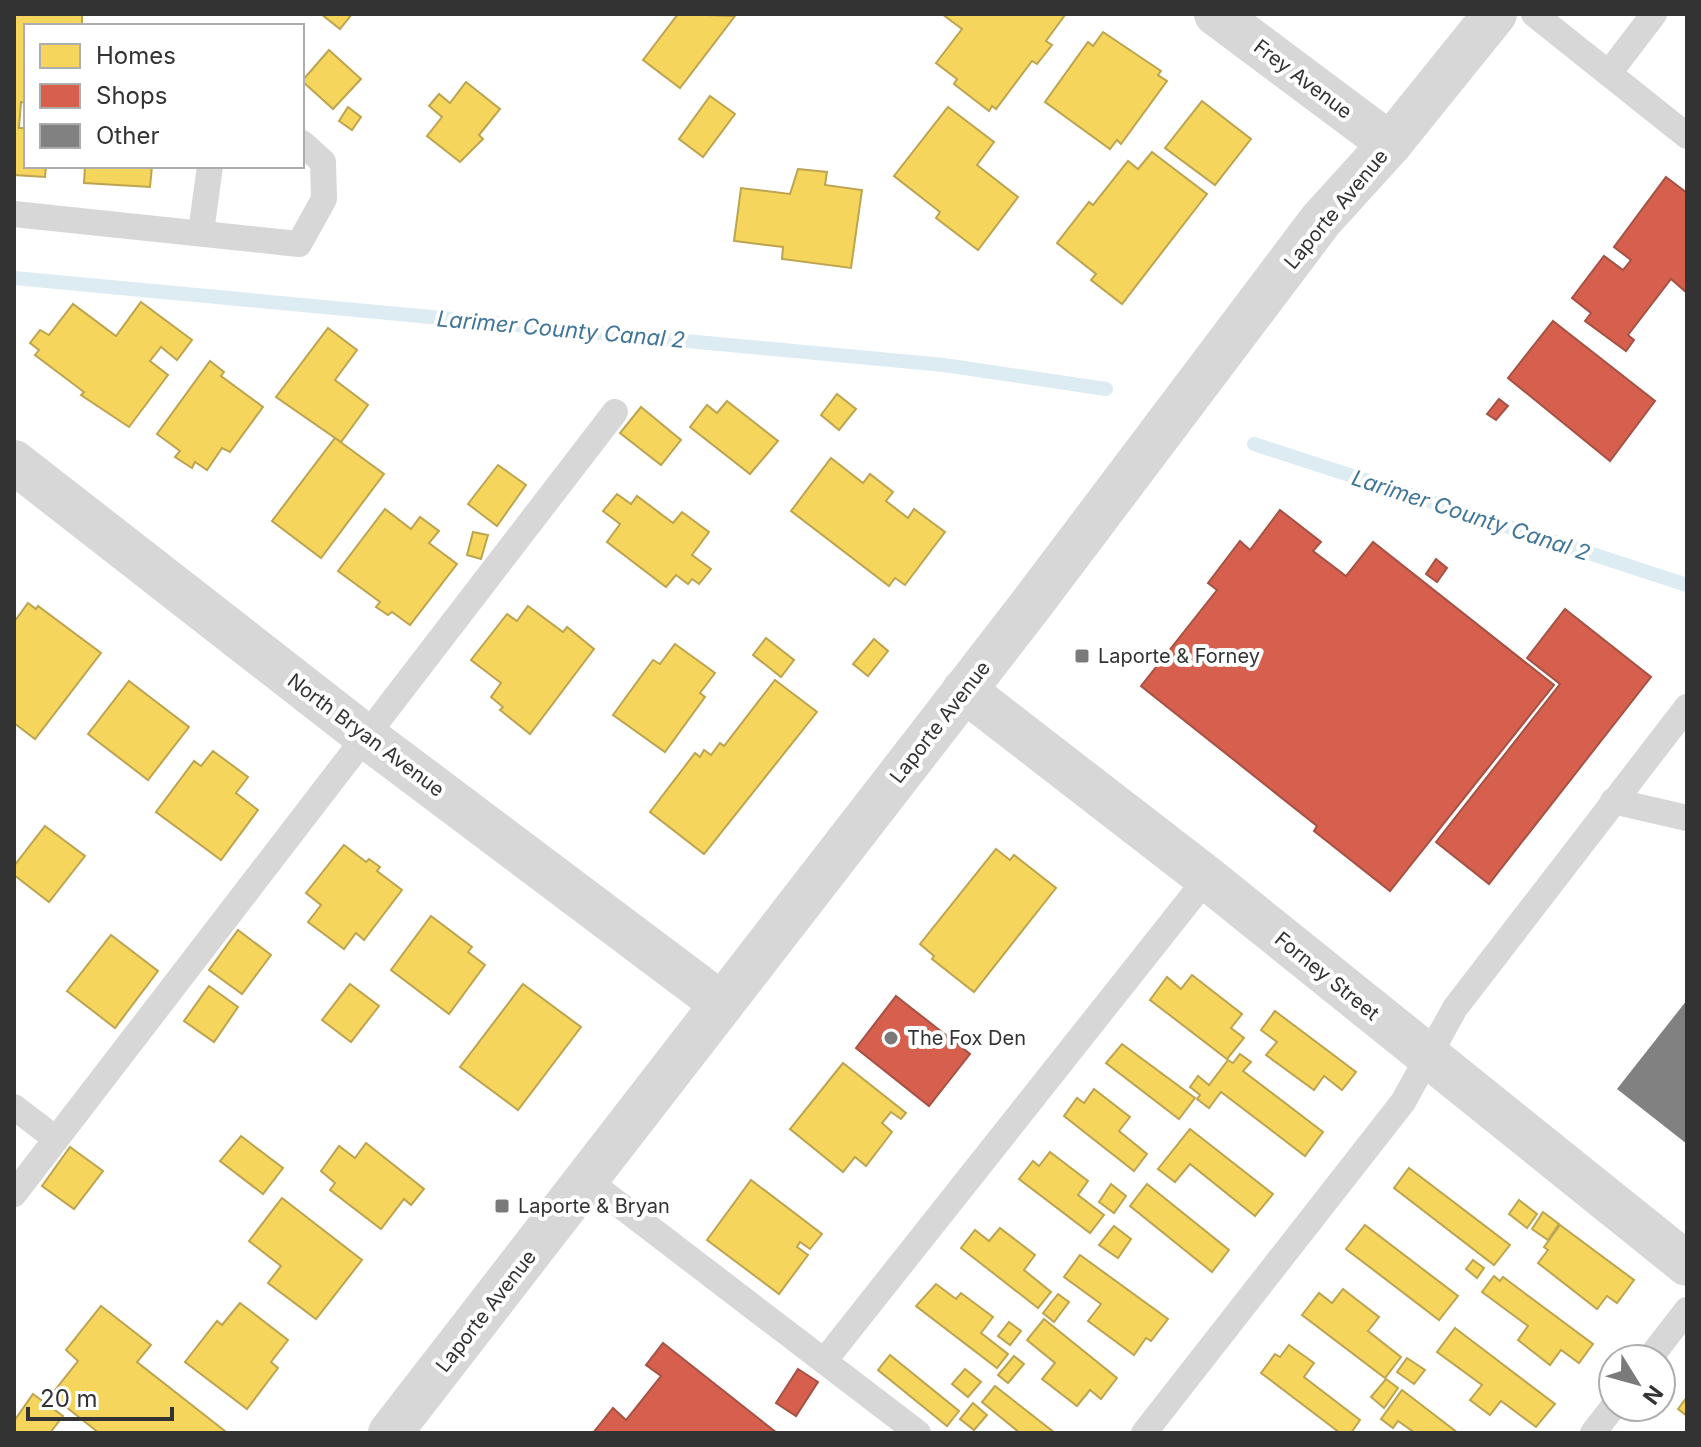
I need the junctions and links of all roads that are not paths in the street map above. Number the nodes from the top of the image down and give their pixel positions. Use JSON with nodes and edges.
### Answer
{"nodes":[{"id":1,"x":1216,"y":14,"type":"edge"},
{"id":2,"x":1495,"y":14,"type":"edge"},
{"id":3,"x":1534,"y":14,"type":"edge"},
{"id":4,"x":1654,"y":14,"type":"edge"},
{"id":5,"x":1609,"y":73,"type":"junction"},
{"id":6,"x":1687,"y":136,"type":"edge"},
{"id":7,"x":1390,"y":144,"type":"junction"},
{"id":8,"x":304,"y":145,"type":"edge"},
{"id":9,"x":210,"y":168,"type":"edge"},
{"id":10,"x":14,"y":214,"type":"edge"},
{"id":11,"x":201,"y":232,"type":"junction"},
{"id":12,"x":615,"y":412,"type":"dead end"},
{"id":13,"x":14,"y":462,"type":"edge"},
{"id":14,"x":964,"y":690,"type":"junction"},
{"id":15,"x":1687,"y":707,"type":"edge"},
{"id":16,"x":364,"y":735,"type":"junction"},
{"id":17,"x":1613,"y":801,"type":"junction"},
{"id":18,"x":1682,"y":815,"type":"edge"},
{"id":19,"x":1207,"y":878,"type":"junction"},
{"id":20,"x":722,"y":1004,"type":"junction"},
{"id":21,"x":1427,"y":1057,"type":"junction"},
{"id":22,"x":14,"y":1107,"type":"edge"},
{"id":23,"x":56,"y":1139,"type":"junction"},
{"id":24,"x":587,"y":1180,"type":"junction"},
{"id":25,"x":14,"y":1194,"type":"edge"},
{"id":26,"x":1687,"y":1264,"type":"edge"},
{"id":27,"x":1687,"y":1310,"type":"edge"},
{"id":28,"x":1661,"y":1343,"type":"edge"},
{"id":29,"x":825,"y":1360,"type":"junction"},
{"id":30,"x":390,"y":1433,"type":"edge"},
{"id":31,"x":918,"y":1433,"type":"edge"},
{"id":32,"x":1144,"y":1433,"type":"edge"}],
"edges":[{"from":1,"to":7,"type":"street","name":"Frey Avenue"},
{"from":2,"to":7,"type":"street","name":"Laporte Avenue"},
{"from":3,"to":5,"type":"lane"},
{"from":4,"to":5,"type":"lane"},
{"from":5,"to":6,"type":"lane"},
{"from":7,"to":14,"type":"street","name":"Laporte Avenue"},
{"from":8,"to":11,"type":"lane"},
{"from":9,"to":11,"type":"lane"},
{"from":10,"to":11,"type":"lane"},
{"from":12,"to":16,"type":"lane"},
{"from":13,"to":16,"type":"street","name":"North Bryan Avenue"},
{"from":14,"to":19,"type":"street","name":"Forney Street"},
{"from":14,"to":20,"type":"street","name":"Laporte Avenue"},
{"from":15,"to":17,"type":"lane"},
{"from":16,"to":20,"type":"street","name":"North Bryan Avenue"},
{"from":16,"to":23,"type":"lane"},
{"from":17,"to":18,"type":"lane"},
{"from":17,"to":21,"type":"lane"},
{"from":19,"to":21,"type":"street","name":"Forney Street"},
{"from":19,"to":29,"type":"lane"},
{"from":20,"to":24,"type":"street","name":"Laporte Avenue"},
{"from":21,"to":26,"type":"street","name":"Forney Street"},
{"from":21,"to":32,"type":"lane"},
{"from":22,"to":23,"type":"lane"},
{"from":23,"to":25,"type":"lane"},
{"from":24,"to":29,"type":"lane"},
{"from":24,"to":30,"type":"street","name":"Laporte Avenue"},
{"from":27,"to":28,"type":"lane"},
{"from":29,"to":31,"type":"lane"}]}
